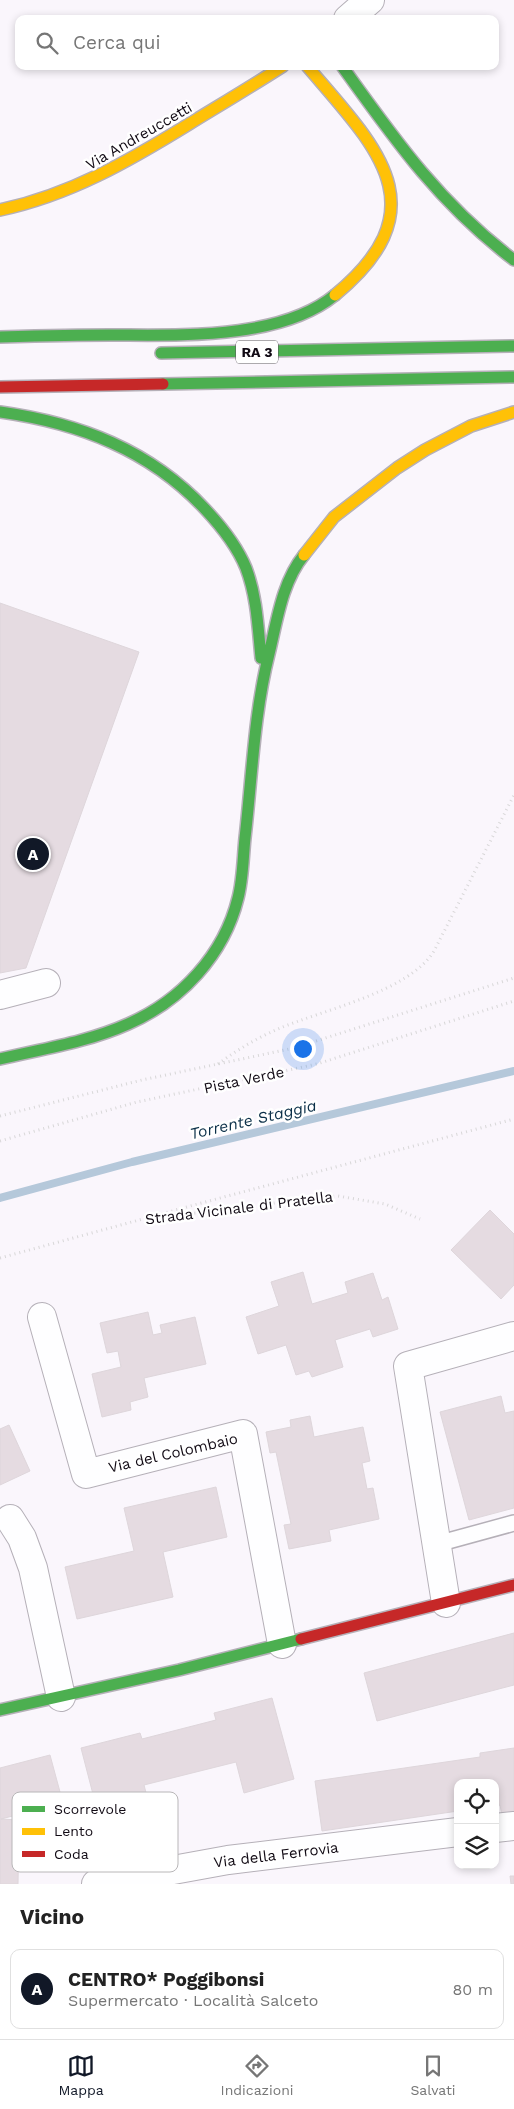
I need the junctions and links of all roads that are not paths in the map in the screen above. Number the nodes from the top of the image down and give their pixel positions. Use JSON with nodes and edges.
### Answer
{"nodes":[{"id":1,"x":370,"y":0,"type":"edge"},
{"id":2,"x":353,"y":15,"type":"edge"},
{"id":3,"x":277,"y":70,"type":"edge"},
{"id":4,"x":311,"y":70,"type":"edge"},
{"id":5,"x":345,"y":70,"type":"edge"},
{"id":6,"x":0,"y":210,"type":"edge"},
{"id":7,"x":514,"y":260,"type":"edge"},
{"id":8,"x":0,"y":337,"type":"edge"},
{"id":9,"x":514,"y":346,"type":"edge"},
{"id":10,"x":144,"y":354,"type":"dead end"},
{"id":11,"x":514,"y":377,"type":"edge"},
{"id":12,"x":0,"y":387,"type":"edge"},
{"id":13,"x":0,"y":412,"type":"edge"},
{"id":14,"x":514,"y":412,"type":"edge"},
{"id":15,"x":263,"y":676,"type":"junction"},
{"id":16,"x":46,"y":984,"type":"dead end"},
{"id":17,"x":0,"y":995,"type":"edge"},
{"id":18,"x":0,"y":1059,"type":"edge"},
{"id":19,"x":42,"y":1317,"type":"dead end"},
{"id":20,"x":514,"y":1336,"type":"edge"},
{"id":21,"x":10,"y":1519,"type":"dead end"},
{"id":22,"x":514,"y":1523,"type":"edge"},
{"id":23,"x":437,"y":1544,"type":"junction"},
{"id":24,"x":514,"y":1585,"type":"edge"},
{"id":25,"x":446,"y":1603,"type":"junction"},
{"id":26,"x":282,"y":1644,"type":"junction"},
{"id":27,"x":61,"y":1697,"type":"junction"},
{"id":28,"x":0,"y":1710,"type":"edge"},
{"id":29,"x":514,"y":1826,"type":"edge"},
{"id":30,"x":499,"y":1828,"type":"edge"},
{"id":31,"x":454,"y":1832,"type":"edge"},
{"id":32,"x":178,"y":1869,"type":"edge"},
{"id":33,"x":162,"y":1872,"type":"edge"},
{"id":34,"x":96,"y":1884,"type":"edge"}],
"edges":[{"from":1,"to":2,"type":"street"},
{"from":3,"to":6,"type":"main road","name":"Via Andreuccetti"},
{"from":4,"to":8,"type":"main road"},
{"from":5,"to":7,"type":"main road"},
{"from":9,"to":10,"type":"main road","number":"RA 3"},
{"from":11,"to":12,"type":"main road","number":"RA 3"},
{"from":13,"to":15,"type":"main road"},
{"from":14,"to":15,"type":"main road"},
{"from":15,"to":18,"type":"main road"},
{"from":16,"to":17,"type":"street"},
{"from":19,"to":26,"type":"street","name":"Via del Colombaio"},
{"from":20,"to":23,"type":"street"},
{"from":21,"to":27,"type":"street"},
{"from":22,"to":23,"type":"lane"},
{"from":23,"to":25,"type":"street"},
{"from":24,"to":25,"type":"main road"},
{"from":25,"to":26,"type":"main road"},
{"from":26,"to":27,"type":"main road"},
{"from":27,"to":28,"type":"main road"},
{"from":29,"to":30,"type":"street"},
{"from":31,"to":32,"type":"street","name":"Via della Ferrovia"},
{"from":33,"to":34,"type":"street","name":"Via della Ferrovia"}]}
